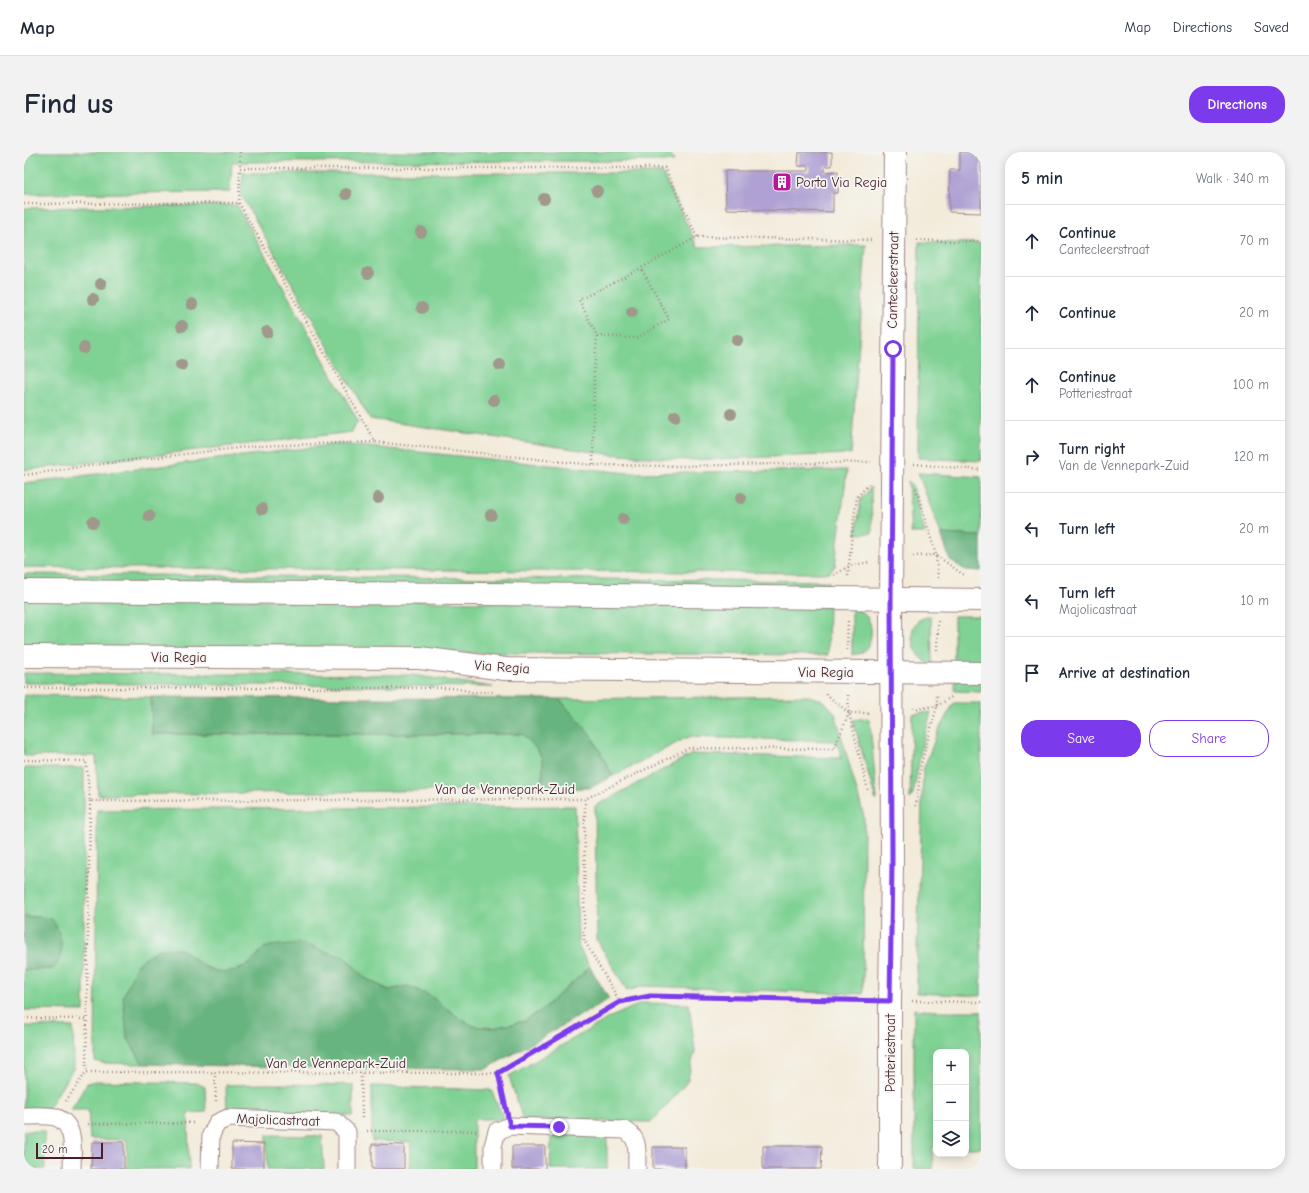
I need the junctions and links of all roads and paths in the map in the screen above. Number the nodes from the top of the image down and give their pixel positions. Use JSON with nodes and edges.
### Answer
{"nodes":[{"id":1,"x":240,"y":152,"type":"edge"},
{"id":2,"x":895,"y":152,"type":"edge"},
{"id":3,"x":240,"y":168,"type":"junction"},
{"id":4,"x":240,"y":203,"type":"junction"},
{"id":5,"x":24,"y":204,"type":"edge"},
{"id":6,"x":697,"y":237,"type":"junction"},
{"id":7,"x":894,"y":241,"type":"junction"},
{"id":8,"x":981,"y":242,"type":"edge"},
{"id":9,"x":641,"y":268,"type":"junction"},
{"id":10,"x":597,"y":336,"type":"junction"},
{"id":11,"x":375,"y":442,"type":"junction"},
{"id":12,"x":892,"y":461,"type":"junction"},
{"id":13,"x":593,"y":465,"type":"junction"},
{"id":14,"x":981,"y":470,"type":"edge"},
{"id":15,"x":24,"y":475,"type":"edge"},
{"id":16,"x":891,"y":559,"type":"junction"},
{"id":17,"x":969,"y":576,"type":"dead end"},
{"id":18,"x":24,"y":591,"type":"edge"},
{"id":19,"x":891,"y":599,"type":"junction"},
{"id":20,"x":981,"y":600,"type":"edge"},
{"id":21,"x":24,"y":656,"type":"edge"},
{"id":22,"x":892,"y":673,"type":"junction"},
{"id":23,"x":981,"y":673,"type":"edge"},
{"id":24,"x":849,"y":713,"type":"dead end"},
{"id":25,"x":24,"y":760,"type":"edge"},
{"id":26,"x":585,"y":799,"type":"junction"},
{"id":27,"x":90,"y":800,"type":"junction"},
{"id":28,"x":890,"y":1001,"type":"junction"},
{"id":29,"x":620,"y":1002,"type":"junction"},
{"id":30,"x":981,"y":1002,"type":"edge"},
{"id":31,"x":24,"y":1018,"type":"edge"},
{"id":32,"x":87,"y":1019,"type":"junction"},
{"id":33,"x":86,"y":1072,"type":"junction"},
{"id":34,"x":215,"y":1072,"type":"junction"},
{"id":35,"x":361,"y":1073,"type":"junction"},
{"id":36,"x":498,"y":1073,"type":"junction"},
{"id":37,"x":24,"y":1116,"type":"edge"},
{"id":38,"x":61,"y":1120,"type":"junction"},
{"id":39,"x":217,"y":1123,"type":"junction"},
{"id":40,"x":504,"y":1128,"type":"junction"},
{"id":41,"x":354,"y":1132,"type":"junction"},
{"id":42,"x":72,"y":1169,"type":"edge"},
{"id":43,"x":210,"y":1169,"type":"edge"},
{"id":44,"x":347,"y":1169,"type":"edge"},
{"id":45,"x":493,"y":1169,"type":"edge"},
{"id":46,"x":637,"y":1169,"type":"edge"},
{"id":47,"x":890,"y":1169,"type":"edge"}],
"edges":[{"from":1,"to":3,"type":"path"},
{"from":2,"to":7,"type":"main road","name":"Cantecleerstraat"},
{"from":3,"to":4,"type":"path"},
{"from":3,"to":6,"type":"path"},
{"from":4,"to":5,"type":"path"},
{"from":4,"to":11,"type":"path"},
{"from":6,"to":7,"type":"path"},
{"from":6,"to":9,"type":"path"},
{"from":7,"to":8,"type":"path"},
{"from":7,"to":12,"type":"main road","name":"Cantecleerstraat"},
{"from":9,"to":10,"type":"path"},
{"from":9,"to":10,"type":"path"},
{"from":10,"to":13,"type":"path"},
{"from":11,"to":13,"type":"path"},
{"from":11,"to":15,"type":"path"},
{"from":12,"to":13,"type":"path"},
{"from":12,"to":14,"type":"path"},
{"from":12,"to":16,"type":"main road","name":"Cantecleerstraat"},
{"from":16,"to":17,"type":"path"},
{"from":16,"to":19,"type":"main road","name":"Cantecleerstraat"},
{"from":18,"to":19,"type":"main road"},
{"from":19,"to":20,"type":"main road"},
{"from":19,"to":22,"type":"main road","name":"Potteriestraat"},
{"from":21,"to":22,"type":"main road","name":"Via Regia"},
{"from":22,"to":23,"type":"main road","name":"Via Regia"},
{"from":22,"to":28,"type":"main road","name":"Potteriestraat"},
{"from":24,"to":26,"type":"path","name":"Van de Vennepark-Zuid"},
{"from":25,"to":27,"type":"path"},
{"from":26,"to":27,"type":"path","name":"Van de Vennepark-Zuid"},
{"from":26,"to":29,"type":"path","name":"Van de Vennepark-Zuid"},
{"from":27,"to":32,"type":"path"},
{"from":28,"to":29,"type":"path"},
{"from":28,"to":30,"type":"path"},
{"from":28,"to":47,"type":"main road","name":"Potteriestraat"},
{"from":29,"to":36,"type":"path"},
{"from":31,"to":32,"type":"path"},
{"from":32,"to":33,"type":"path"},
{"from":33,"to":34,"type":"path","name":"Van de Vennepark-Zuid"},
{"from":33,"to":38,"type":"path"},
{"from":34,"to":35,"type":"path","name":"Van de Vennepark-Zuid"},
{"from":34,"to":39,"type":"path"},
{"from":35,"to":36,"type":"path","name":"Van de Vennepark-Zuid"},
{"from":35,"to":41,"type":"path"},
{"from":36,"to":40,"type":"path"},
{"from":37,"to":38,"type":"street"},
{"from":38,"to":39,"type":"path"},
{"from":38,"to":42,"type":"street"},
{"from":39,"to":41,"type":"street","name":"Majolicastraat"},
{"from":39,"to":43,"type":"street","name":"Majolicastraat"},
{"from":40,"to":41,"type":"path"},
{"from":40,"to":45,"type":"street"},
{"from":40,"to":46,"type":"street"},
{"from":41,"to":44,"type":"street"}]}
